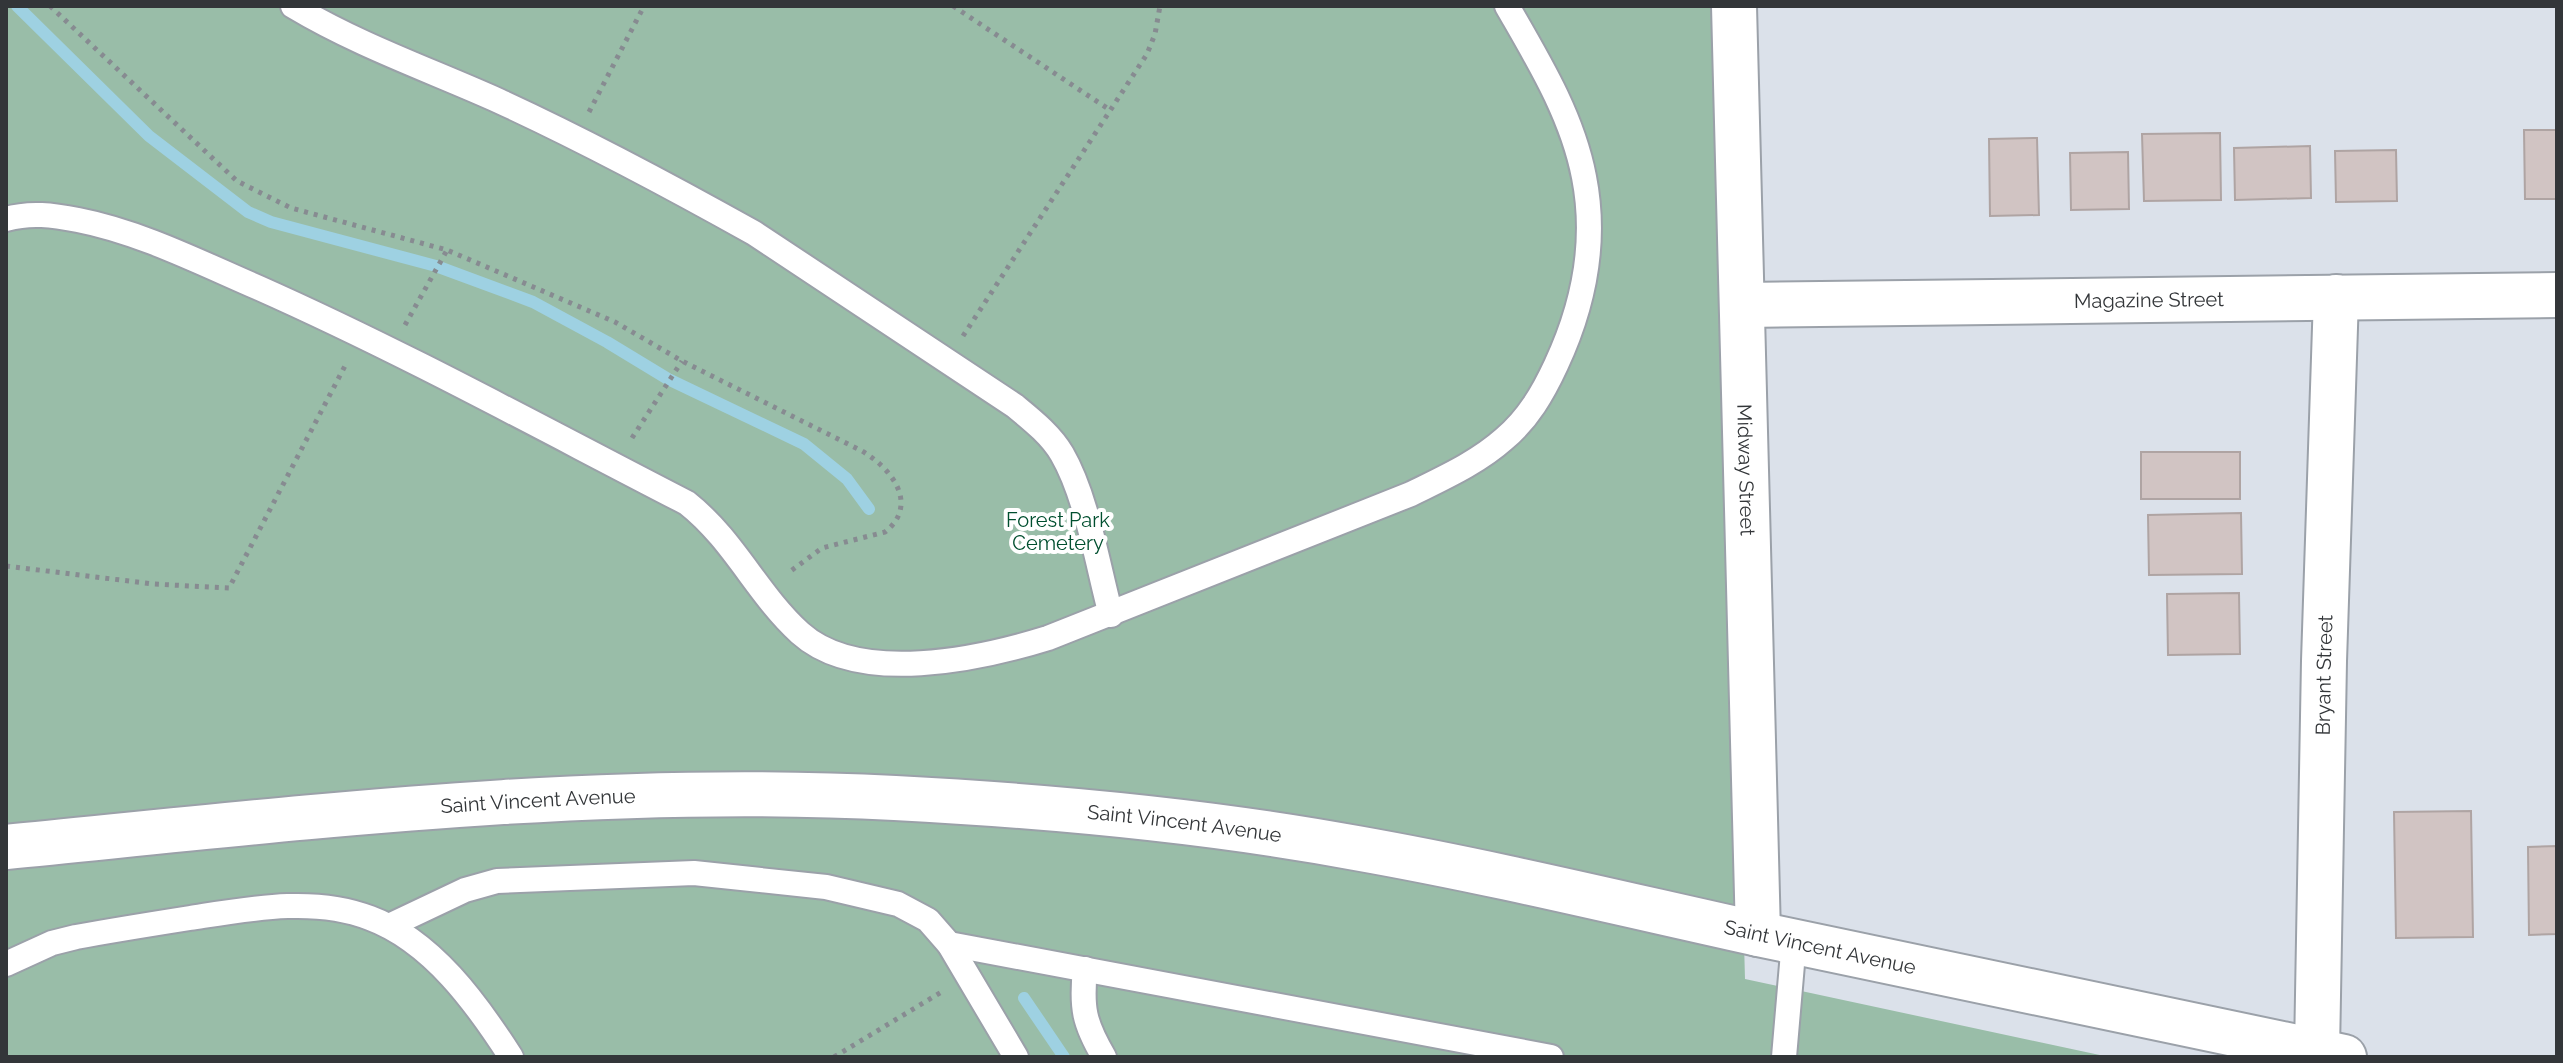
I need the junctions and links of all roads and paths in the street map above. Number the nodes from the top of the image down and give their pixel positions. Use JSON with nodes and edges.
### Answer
{"nodes":[{"id":1,"x":50,"y":6,"type":"edge"},
{"id":2,"x":293,"y":6,"type":"edge"},
{"id":3,"x":644,"y":6,"type":"edge"},
{"id":4,"x":953,"y":6,"type":"edge"},
{"id":5,"x":1160,"y":6,"type":"edge"},
{"id":6,"x":1507,"y":6,"type":"edge"},
{"id":7,"x":1734,"y":6,"type":"edge"},
{"id":8,"x":1110,"y":110,"type":"junction"},
{"id":9,"x":576,"y":137,"type":"junction"},
{"id":10,"x":6,"y":219,"type":"edge"},
{"id":11,"x":447,"y":250,"type":"junction"},
{"id":12,"x":2557,"y":295,"type":"edge"},
{"id":13,"x":2336,"y":297,"type":"junction"},
{"id":14,"x":420,"y":300,"type":"dead end"},
{"id":15,"x":1743,"y":305,"type":"junction"},
{"id":16,"x":361,"y":336,"type":"junction"},
{"id":17,"x":682,"y":361,"type":"junction"},
{"id":18,"x":947,"y":361,"type":"junction"},
{"id":19,"x":615,"y":466,"type":"junction"},
{"id":20,"x":6,"y":566,"type":"edge"},
{"id":21,"x":766,"y":592,"type":"junction"},
{"id":22,"x":1111,"y":615,"type":"junction"},
{"id":23,"x":6,"y":847,"type":"edge"},
{"id":24,"x":389,"y":926,"type":"junction"},
{"id":25,"x":1776,"y":937,"type":"junction"},
{"id":26,"x":949,"y":944,"type":"junction"},
{"id":27,"x":6,"y":964,"type":"edge"},
{"id":28,"x":1085,"y":969,"type":"junction"},
{"id":29,"x":968,"y":976,"type":"junction"},
{"id":30,"x":2331,"y":1054,"type":"edge"},
{"id":31,"x":511,"y":1057,"type":"edge"},
{"id":32,"x":834,"y":1057,"type":"edge"},
{"id":33,"x":1016,"y":1057,"type":"edge"},
{"id":34,"x":1104,"y":1057,"type":"edge"},
{"id":35,"x":1551,"y":1057,"type":"edge"},
{"id":36,"x":1784,"y":1057,"type":"edge"}],
"edges":[{"from":1,"to":11,"type":"path"},
{"from":2,"to":9,"type":"lane"},
{"from":3,"to":9,"type":"path"},
{"from":4,"to":8,"type":"path"},
{"from":5,"to":8,"type":"path"},
{"from":6,"to":22,"type":"lane"},
{"from":7,"to":15,"type":"street","name":"Midway Street"},
{"from":8,"to":18,"type":"path"},
{"from":9,"to":18,"type":"lane"},
{"from":10,"to":16,"type":"lane"},
{"from":11,"to":14,"type":"path"},
{"from":11,"to":17,"type":"path"},
{"from":12,"to":13,"type":"street","name":"Magazine Street"},
{"from":13,"to":15,"type":"street","name":"Magazine Street"},
{"from":13,"to":30,"type":"street","name":"Bryant Street"},
{"from":15,"to":25,"type":"street","name":"Midway Street"},
{"from":16,"to":19,"type":"lane"},
{"from":16,"to":20,"type":"path"},
{"from":17,"to":19,"type":"path"},
{"from":17,"to":21,"type":"path"},
{"from":18,"to":22,"type":"lane"},
{"from":19,"to":21,"type":"lane"},
{"from":21,"to":22,"type":"lane"},
{"from":23,"to":25,"type":"street","name":"Saint Vincent Avenue"},
{"from":24,"to":26,"type":"lane"},
{"from":24,"to":27,"type":"lane"},
{"from":24,"to":31,"type":"lane"},
{"from":25,"to":30,"type":"street","name":"Saint Vincent Avenue"},
{"from":25,"to":36,"type":"lane"},
{"from":26,"to":28,"type":"lane"},
{"from":26,"to":29,"type":"lane"},
{"from":28,"to":34,"type":"lane"},
{"from":28,"to":35,"type":"lane"},
{"from":29,"to":32,"type":"path"},
{"from":29,"to":33,"type":"lane"}]}
